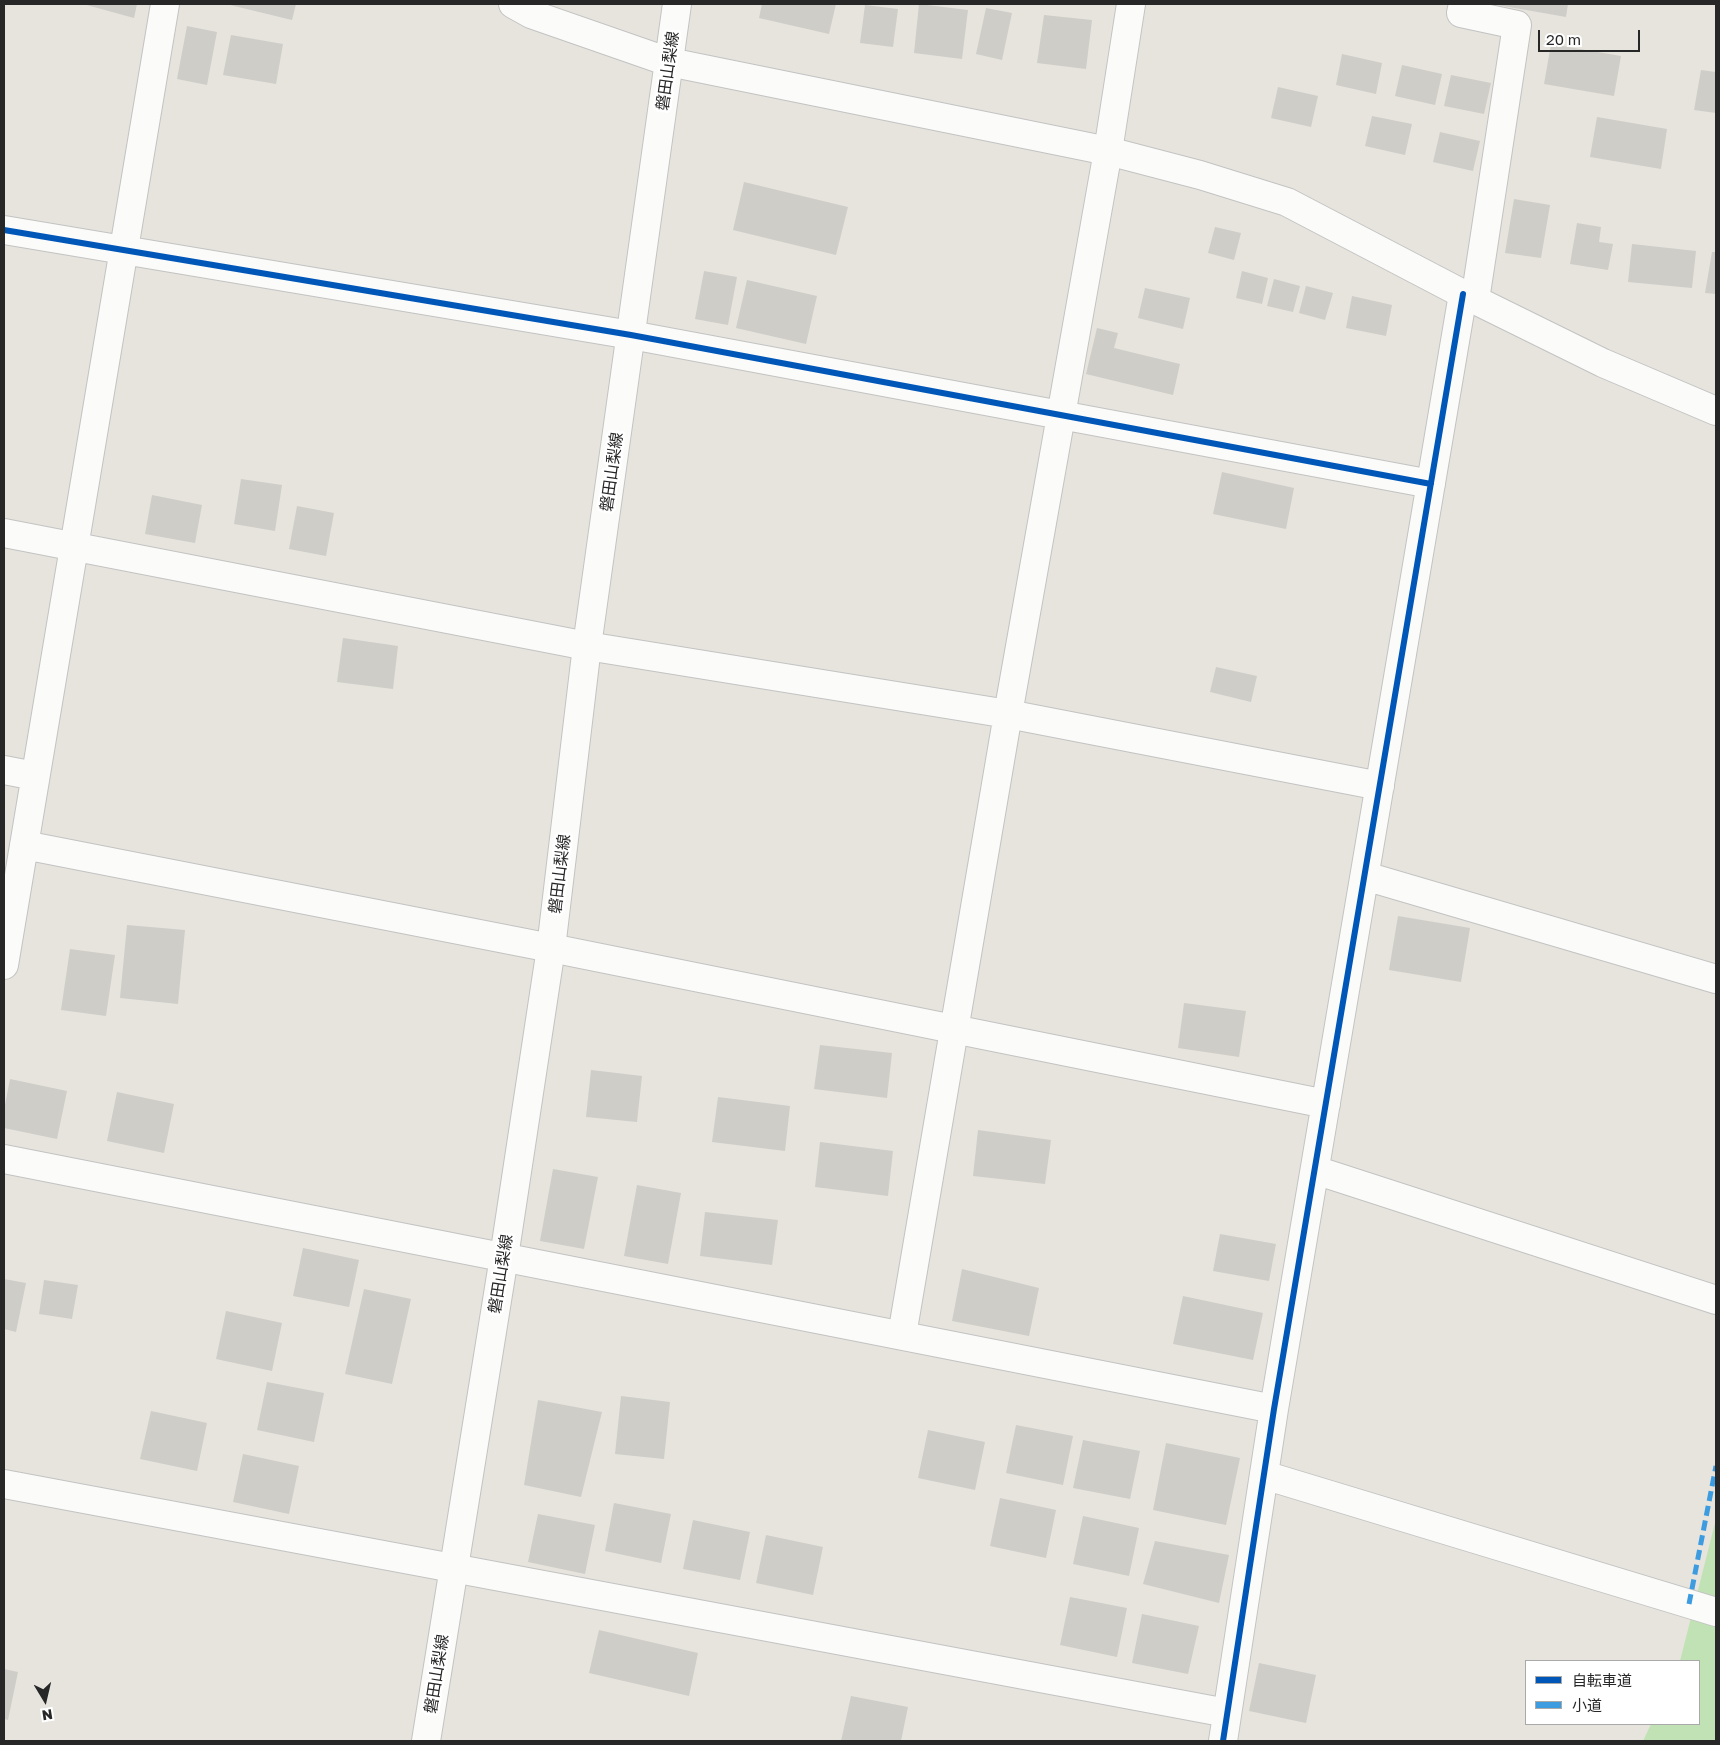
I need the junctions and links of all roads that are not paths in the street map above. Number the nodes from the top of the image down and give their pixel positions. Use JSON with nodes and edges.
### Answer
{"nodes":[{"id":1,"x":165,"y":4,"type":"edge"},
{"id":2,"x":513,"y":4,"type":"edge"},
{"id":3,"x":677,"y":4,"type":"edge"},
{"id":4,"x":1131,"y":4,"type":"edge"},
{"id":5,"x":1463,"y":4,"type":"edge"},
{"id":6,"x":669,"y":62,"type":"junction"},
{"id":7,"x":1108,"y":151,"type":"junction"},
{"id":8,"x":4,"y":230,"type":"edge"},
{"id":9,"x":124,"y":249,"type":"junction"},
{"id":10,"x":1469,"y":297,"type":"junction"},
{"id":11,"x":631,"y":335,"type":"junction"},
{"id":12,"x":1716,"y":411,"type":"edge"},
{"id":13,"x":1061,"y":414,"type":"junction"},
{"id":14,"x":1431,"y":484,"type":"junction"},
{"id":15,"x":4,"y":533,"type":"edge"},
{"id":16,"x":74,"y":546,"type":"junction"},
{"id":17,"x":587,"y":646,"type":"junction"},
{"id":18,"x":1008,"y":714,"type":"junction"},
{"id":19,"x":4,"y":770,"type":"edge"},
{"id":20,"x":35,"y":776,"type":"junction"},
{"id":21,"x":1380,"y":786,"type":"junction"},
{"id":22,"x":24,"y":845,"type":"junction"},
{"id":23,"x":1365,"y":876,"type":"junction"},
{"id":24,"x":552,"y":948,"type":"junction"},
{"id":25,"x":4,"y":965,"type":"edge"},
{"id":26,"x":1716,"y":979,"type":"edge"},
{"id":27,"x":955,"y":1028,"type":"junction"},
{"id":28,"x":1326,"y":1104,"type":"junction"},
{"id":29,"x":4,"y":1159,"type":"edge"},
{"id":30,"x":1315,"y":1170,"type":"junction"},
{"id":31,"x":504,"y":1257,"type":"junction"},
{"id":32,"x":1716,"y":1300,"type":"edge"},
{"id":33,"x":902,"y":1335,"type":"junction"},
{"id":34,"x":1274,"y":1409,"type":"junction"},
{"id":35,"x":1264,"y":1475,"type":"junction"},
{"id":36,"x":4,"y":1484,"type":"edge"},
{"id":37,"x":454,"y":1567,"type":"junction"},
{"id":38,"x":1716,"y":1612,"type":"edge"},
{"id":39,"x":1227,"y":1713,"type":"junction"},
{"id":40,"x":426,"y":1741,"type":"edge"},
{"id":41,"x":1223,"y":1741,"type":"edge"}],
"edges":[{"from":1,"to":9,"type":"street"},
{"from":2,"to":6,"type":"street"},
{"from":3,"to":6,"type":"street","name":"磐田山梨線"},
{"from":4,"to":7,"type":"street"},
{"from":5,"to":10,"type":"street"},
{"from":6,"to":7,"type":"street"},
{"from":6,"to":11,"type":"street","name":"磐田山梨線"},
{"from":7,"to":10,"type":"street"},
{"from":7,"to":13,"type":"street"},
{"from":8,"to":9,"type":"street"},
{"from":9,"to":11,"type":"street"},
{"from":9,"to":16,"type":"street"},
{"from":10,"to":12,"type":"street"},
{"from":10,"to":14,"type":"street"},
{"from":11,"to":13,"type":"street"},
{"from":11,"to":17,"type":"street","name":"磐田山梨線"},
{"from":13,"to":14,"type":"street"},
{"from":13,"to":18,"type":"street"},
{"from":14,"to":21,"type":"street"},
{"from":15,"to":16,"type":"street"},
{"from":16,"to":17,"type":"street"},
{"from":16,"to":20,"type":"street"},
{"from":17,"to":18,"type":"street"},
{"from":17,"to":24,"type":"street","name":"磐田山梨線"},
{"from":18,"to":21,"type":"street"},
{"from":18,"to":27,"type":"street"},
{"from":19,"to":20,"type":"street"},
{"from":20,"to":22,"type":"street"},
{"from":21,"to":23,"type":"street"},
{"from":22,"to":24,"type":"street"},
{"from":22,"to":25,"type":"street"},
{"from":23,"to":26,"type":"street"},
{"from":23,"to":28,"type":"street"},
{"from":24,"to":27,"type":"street"},
{"from":24,"to":31,"type":"street","name":"磐田山梨線"},
{"from":27,"to":28,"type":"street"},
{"from":27,"to":33,"type":"street"},
{"from":28,"to":30,"type":"street"},
{"from":29,"to":31,"type":"street"},
{"from":30,"to":32,"type":"street"},
{"from":30,"to":34,"type":"street"},
{"from":31,"to":33,"type":"street"},
{"from":31,"to":37,"type":"street","name":"磐田山梨線"},
{"from":33,"to":34,"type":"street"},
{"from":34,"to":35,"type":"street"},
{"from":35,"to":38,"type":"street"},
{"from":35,"to":39,"type":"street"},
{"from":36,"to":37,"type":"street"},
{"from":37,"to":39,"type":"street"},
{"from":37,"to":40,"type":"street","name":"磐田山梨線"},
{"from":39,"to":41,"type":"street"}]}
